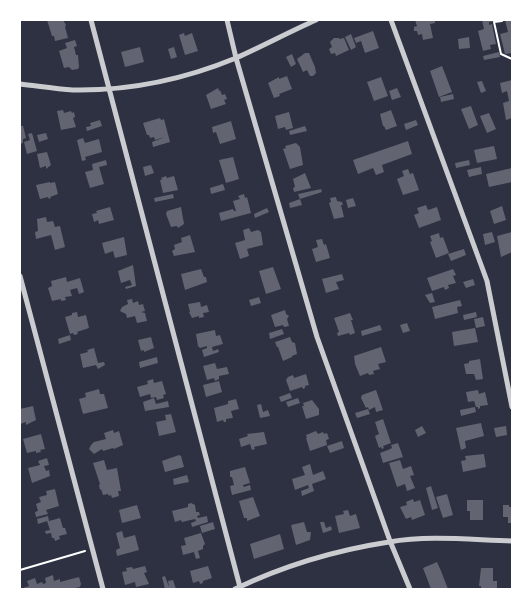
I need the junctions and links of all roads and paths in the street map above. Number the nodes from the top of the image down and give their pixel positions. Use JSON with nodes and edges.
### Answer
{"nodes":[{"id":1,"x":91,"y":20,"type":"edge"},
{"id":2,"x":227,"y":20,"type":"edge"},
{"id":3,"x":316,"y":20,"type":"edge"},
{"id":4,"x":391,"y":20,"type":"edge"},
{"id":5,"x":502,"y":20,"type":"edge"},
{"id":6,"x":236,"y":58,"type":"junction"},
{"id":7,"x":512,"y":59,"type":"edge"},
{"id":8,"x":20,"y":84,"type":"edge"},
{"id":9,"x":110,"y":89,"type":"junction"},
{"id":10,"x":20,"y":276,"type":"edge"},
{"id":11,"x":512,"y":407,"type":"edge"},
{"id":12,"x":512,"y":541,"type":"edge"},
{"id":13,"x":390,"y":542,"type":"junction"},
{"id":14,"x":92,"y":550,"type":"junction"},
{"id":15,"x":20,"y":570,"type":"edge"},
{"id":16,"x":238,"y":588,"type":"edge"},
{"id":17,"x":103,"y":589,"type":"edge"},
{"id":18,"x":410,"y":589,"type":"edge"}],
"edges":[{"from":1,"to":9,"type":"street"},
{"from":2,"to":6,"type":"street"},
{"from":3,"to":6,"type":"street"},
{"from":4,"to":11,"type":"street"},
{"from":5,"to":7,"type":"path"},
{"from":6,"to":9,"type":"street"},
{"from":6,"to":13,"type":"street"},
{"from":8,"to":9,"type":"street"},
{"from":9,"to":16,"type":"street"},
{"from":10,"to":14,"type":"street"},
{"from":12,"to":13,"type":"street"},
{"from":13,"to":16,"type":"street"},
{"from":13,"to":18,"type":"street"},
{"from":14,"to":15,"type":"path"},
{"from":14,"to":17,"type":"street"}]}
